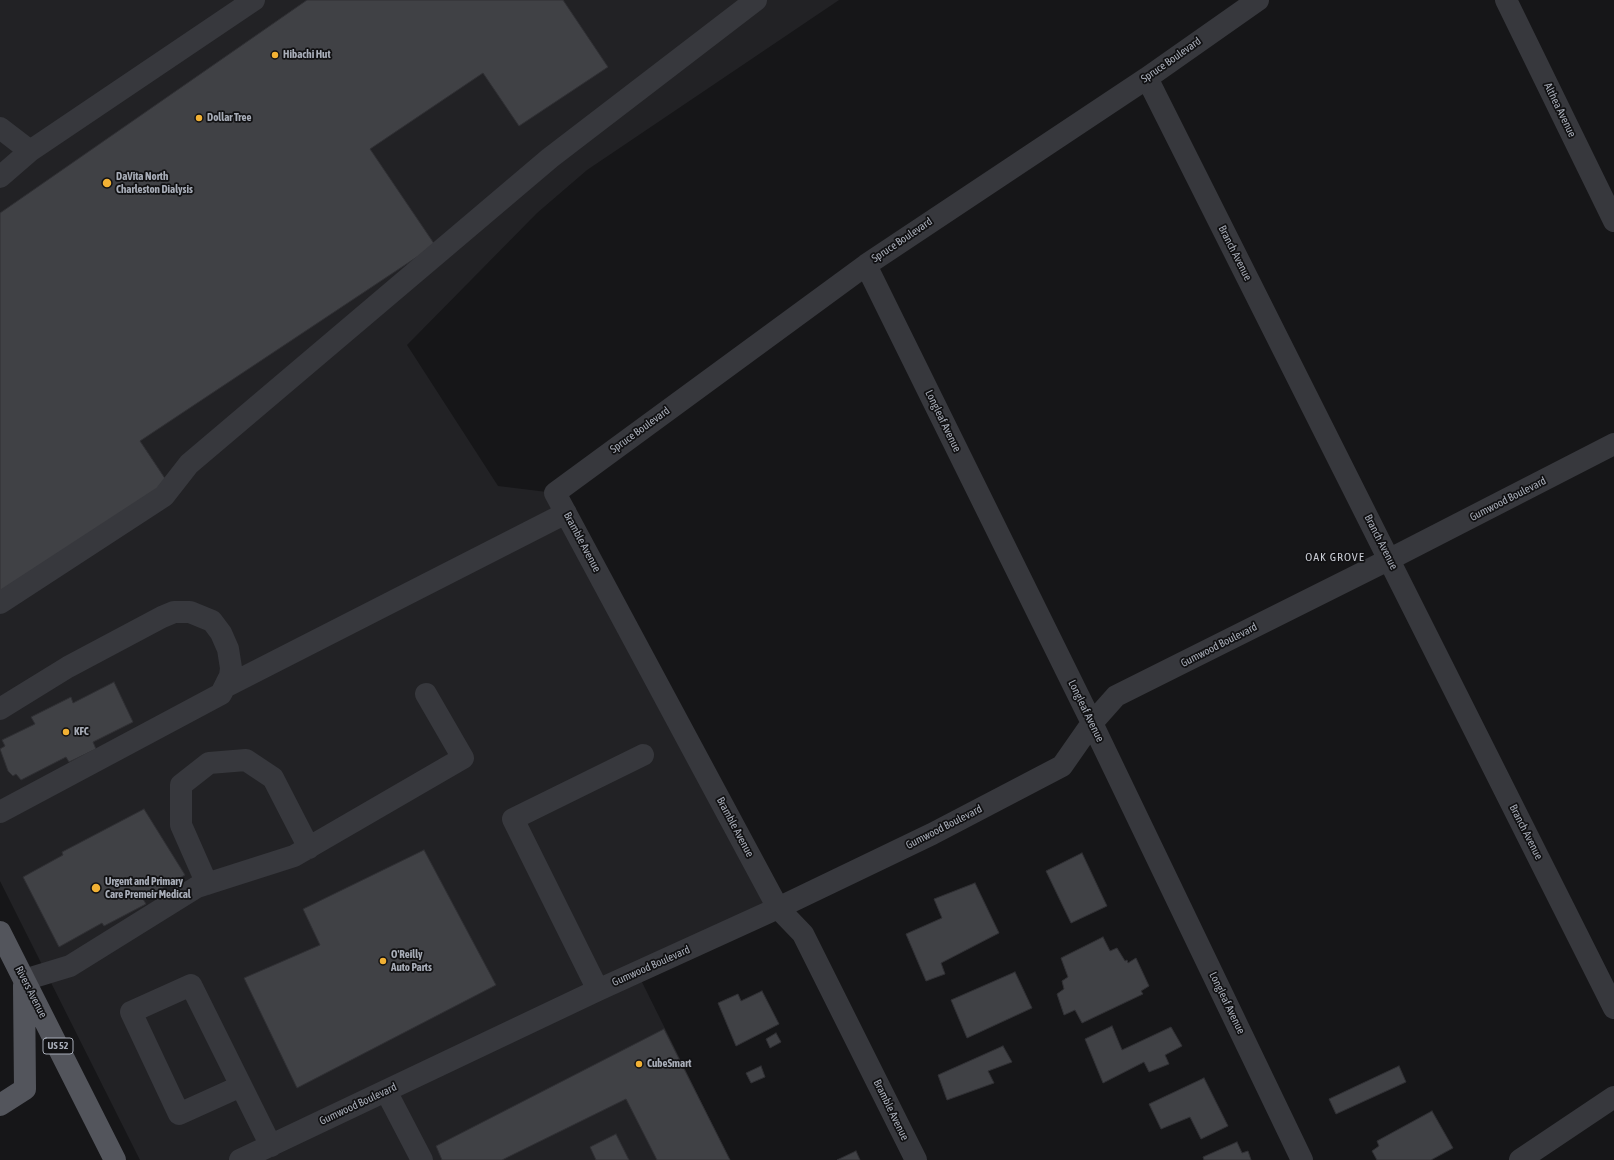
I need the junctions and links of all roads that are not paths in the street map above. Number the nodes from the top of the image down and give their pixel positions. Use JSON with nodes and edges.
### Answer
{"nodes":[{"id":1,"x":254,"y":0,"type":"edge"},
{"id":2,"x":756,"y":0,"type":"edge"},
{"id":3,"x":1258,"y":0,"type":"edge"},
{"id":4,"x":1506,"y":0,"type":"edge"},
{"id":5,"x":1147,"y":78,"type":"junction"},
{"id":6,"x":0,"y":128,"type":"edge"},
{"id":7,"x":30,"y":151,"type":"junction"},
{"id":8,"x":0,"y":160,"type":"edge"},
{"id":9,"x":0,"y":177,"type":"edge"},
{"id":10,"x":1614,"y":221,"type":"edge"},
{"id":11,"x":866,"y":265,"type":"junction"},
{"id":12,"x":1614,"y":444,"type":"edge"},
{"id":13,"x":555,"y":493,"type":"joint"},
{"id":14,"x":566,"y":513,"type":"junction"},
{"id":15,"x":1390,"y":559,"type":"junction"},
{"id":16,"x":0,"y":603,"type":"edge"},
{"id":17,"x":223,"y":691,"type":"junction"},
{"id":18,"x":426,"y":694,"type":"dead end"},
{"id":19,"x":0,"y":709,"type":"edge"},
{"id":20,"x":1092,"y":723,"type":"junction"},
{"id":21,"x":643,"y":755,"type":"dead end"},
{"id":22,"x":0,"y":812,"type":"edge"},
{"id":23,"x":309,"y":848,"type":"junction"},
{"id":24,"x":207,"y":884,"type":"junction"},
{"id":25,"x":778,"y":908,"type":"junction"},
{"id":26,"x":0,"y":932,"type":"edge"},
{"id":27,"x":24,"y":980,"type":"junction"},
{"id":28,"x":598,"y":990,"type":"junction"},
{"id":29,"x":1614,"y":1008,"type":"edge"},
{"id":30,"x":240,"y":1086,"type":"junction"},
{"id":31,"x":386,"y":1091,"type":"junction"},
{"id":32,"x":1614,"y":1097,"type":"edge"},
{"id":33,"x":0,"y":1105,"type":"edge"},
{"id":34,"x":271,"y":1146,"type":"junction"},
{"id":35,"x":115,"y":1160,"type":"edge"},
{"id":36,"x":240,"y":1160,"type":"edge"},
{"id":37,"x":422,"y":1160,"type":"edge"},
{"id":38,"x":916,"y":1160,"type":"edge"},
{"id":39,"x":1302,"y":1160,"type":"edge"},
{"id":40,"x":1520,"y":1160,"type":"edge"}],
"edges":[{"from":1,"to":7,"type":"street"},
{"from":2,"to":16,"type":"street"},
{"from":3,"to":5,"type":"street","name":"Spruce Boulevard"},
{"from":4,"to":10,"type":"street","name":"Althea Avenue"},
{"from":5,"to":11,"type":"street","name":"Spruce Boulevard"},
{"from":5,"to":15,"type":"street","name":"Branch Avenue"},
{"from":6,"to":7,"type":"street"},
{"from":7,"to":8,"type":"street"},
{"from":7,"to":9,"type":"street"},
{"from":11,"to":13,"type":"street","name":"Spruce Boulevard"},
{"from":11,"to":20,"type":"street","name":"Longleaf Avenue"},
{"from":12,"to":15,"type":"street","name":"Gumwood Boulevard"},
{"from":13,"to":14,"type":"street","name":"Bramble Avenue"},
{"from":14,"to":17,"type":"street"},
{"from":14,"to":25,"type":"street","name":"Bramble Avenue"},
{"from":15,"to":20,"type":"street","name":"Gumwood Boulevard"},
{"from":15,"to":29,"type":"street","name":"Branch Avenue"},
{"from":17,"to":19,"type":"street"},
{"from":17,"to":22,"type":"street"},
{"from":18,"to":23,"type":"street"},
{"from":20,"to":25,"type":"street","name":"Gumwood Boulevard"},
{"from":20,"to":39,"type":"street","name":"Longleaf Avenue"},
{"from":21,"to":28,"type":"street"},
{"from":23,"to":24,"type":"street"},
{"from":23,"to":24,"type":"street"},
{"from":24,"to":27,"type":"street"},
{"from":25,"to":28,"type":"street","name":"Gumwood Boulevard"},
{"from":25,"to":38,"type":"street","name":"Bramble Avenue"},
{"from":26,"to":27,"type":"main road","name":"Rivers Avenue","number":"US 52"},
{"from":27,"to":33,"type":"main road"},
{"from":27,"to":35,"type":"main road","name":"Rivers Avenue","number":"US 52"},
{"from":28,"to":31,"type":"street","name":"Gumwood Boulevard"},
{"from":30,"to":30,"type":"street"},
{"from":30,"to":34,"type":"street"},
{"from":31,"to":34,"type":"street","name":"Gumwood Boulevard"},
{"from":31,"to":37,"type":"street"},
{"from":32,"to":40,"type":"street"},
{"from":34,"to":36,"type":"street","name":"Gumwood Boulevard"}]}
